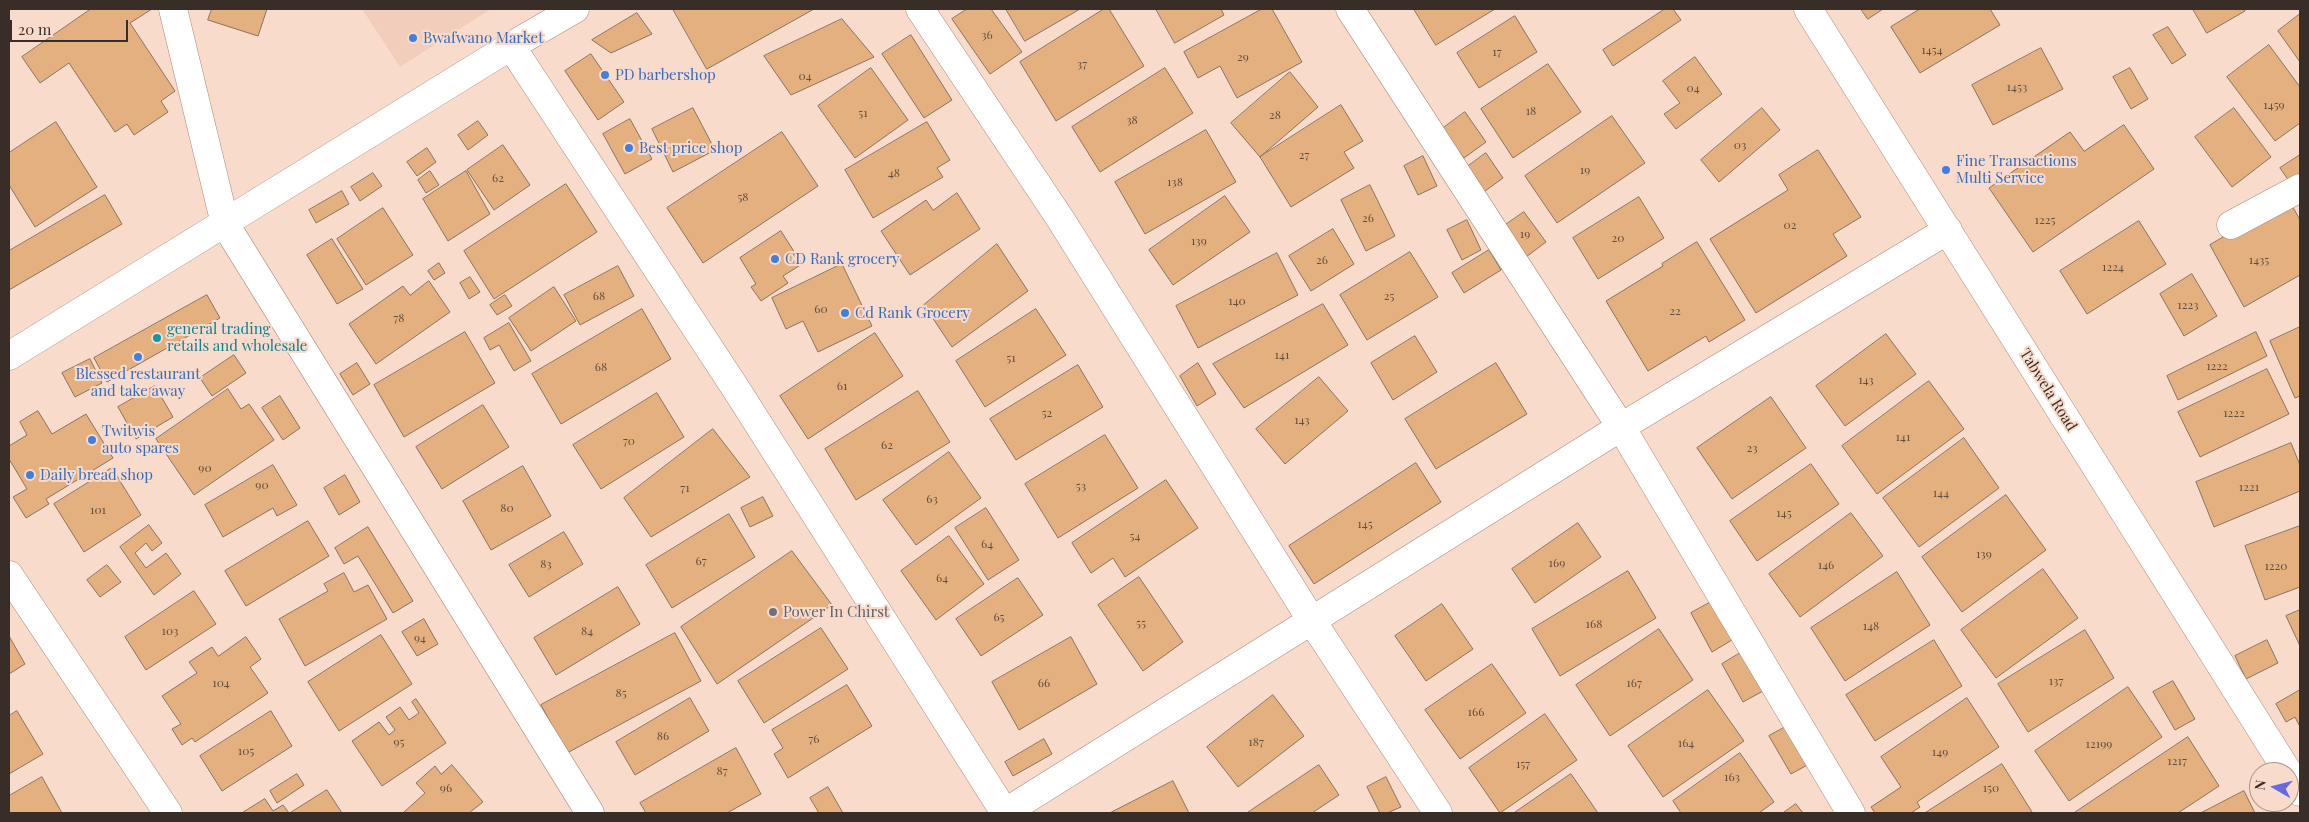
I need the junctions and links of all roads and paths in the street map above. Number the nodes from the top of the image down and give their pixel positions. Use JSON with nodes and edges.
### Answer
{"nodes":[{"id":1,"x":173,"y":9,"type":"edge"},
{"id":2,"x":575,"y":9,"type":"edge"},
{"id":3,"x":920,"y":9,"type":"edge"},
{"id":4,"x":1350,"y":9,"type":"edge"},
{"id":5,"x":1808,"y":9,"type":"edge"},
{"id":6,"x":511,"y":46,"type":"junction"},
{"id":7,"x":2300,"y":188,"type":"edge"},
{"id":8,"x":225,"y":224,"type":"junction"},
{"id":9,"x":2232,"y":225,"type":"dead end"},
{"id":10,"x":1948,"y":230,"type":"junction"},
{"id":11,"x":9,"y":356,"type":"edge"},
{"id":12,"x":1621,"y":427,"type":"junction"},
{"id":13,"x":9,"y":575,"type":"edge"},
{"id":14,"x":1312,"y":621,"type":"junction"},
{"id":15,"x":2281,"y":762,"type":"edge"},
{"id":16,"x":168,"y":813,"type":"edge"},
{"id":17,"x":590,"y":813,"type":"edge"},
{"id":18,"x":1005,"y":813,"type":"edge"},
{"id":19,"x":1438,"y":813,"type":"edge"},
{"id":20,"x":1851,"y":813,"type":"edge"}],
"edges":[{"from":1,"to":8,"type":"street"},
{"from":2,"to":6,"type":"street"},
{"from":3,"to":14,"type":"street"},
{"from":4,"to":12,"type":"street"},
{"from":5,"to":10,"type":"street","name":"Tabwela Road"},
{"from":6,"to":8,"type":"street"},
{"from":6,"to":18,"type":"street"},
{"from":7,"to":9,"type":"street"},
{"from":8,"to":11,"type":"street"},
{"from":8,"to":17,"type":"street"},
{"from":10,"to":12,"type":"street"},
{"from":10,"to":15,"type":"street","name":"Tabwela Road"},
{"from":12,"to":14,"type":"street"},
{"from":12,"to":20,"type":"street"},
{"from":13,"to":16,"type":"street"},
{"from":14,"to":18,"type":"street"},
{"from":14,"to":19,"type":"street"}]}
